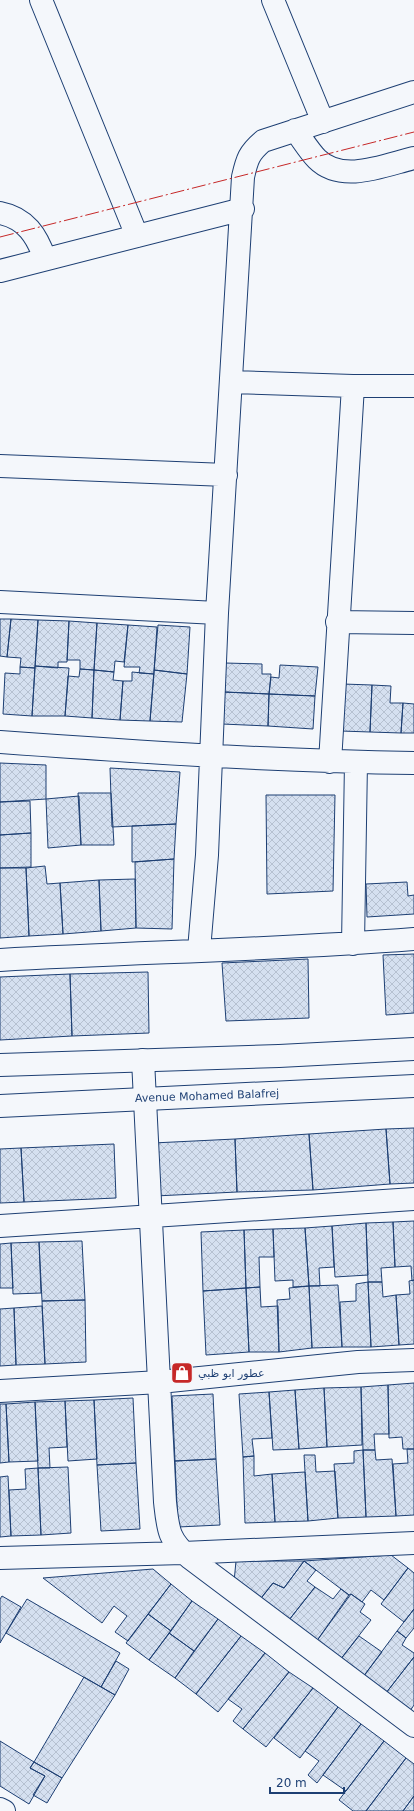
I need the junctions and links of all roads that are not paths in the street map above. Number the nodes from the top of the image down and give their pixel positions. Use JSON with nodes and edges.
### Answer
{"nodes":[{"id":1,"x":41,"y":0,"type":"edge"},
{"id":2,"x":273,"y":0,"type":"edge"},
{"id":3,"x":414,"y":92,"type":"edge"},
{"id":4,"x":323,"y":122,"type":"junction"},
{"id":5,"x":295,"y":130,"type":"junction"},
{"id":6,"x":414,"y":158,"type":"edge"},
{"id":7,"x":243,"y":209,"type":"junction"},
{"id":8,"x":0,"y":213,"type":"edge"},
{"id":9,"x":137,"y":236,"type":"junction"},
{"id":10,"x":45,"y":259,"type":"junction"},
{"id":11,"x":0,"y":271,"type":"edge"},
{"id":12,"x":232,"y":382,"type":"junction"},
{"id":13,"x":353,"y":386,"type":"junction"},
{"id":14,"x":414,"y":386,"type":"edge"},
{"id":15,"x":0,"y":466,"type":"edge"},
{"id":16,"x":226,"y":475,"type":"junction"},
{"id":17,"x":0,"y":602,"type":"edge"},
{"id":18,"x":217,"y":613,"type":"junction"},
{"id":19,"x":337,"y":622,"type":"junction"},
{"id":20,"x":414,"y":623,"type":"edge"},
{"id":21,"x":0,"y":742,"type":"edge"},
{"id":22,"x":211,"y":756,"type":"junction"},
{"id":23,"x":330,"y":762,"type":"junction"},
{"id":24,"x":356,"y":762,"type":"junction"},
{"id":25,"x":414,"y":763,"type":"edge"},
{"id":26,"x":414,"y":939,"type":"edge"},
{"id":27,"x":353,"y":944,"type":"junction"},
{"id":28,"x":199,"y":950,"type":"junction"},
{"id":29,"x":0,"y":960,"type":"edge"},
{"id":30,"x":414,"y":1049,"type":"edge"},
{"id":31,"x":143,"y":1060,"type":"junction"},
{"id":32,"x":0,"y":1065,"type":"edge"},
{"id":33,"x":414,"y":1086,"type":"edge"},
{"id":34,"x":144,"y":1098,"type":"junction"},
{"id":35,"x":0,"y":1106,"type":"edge"},
{"id":36,"x":414,"y":1199,"type":"edge"},
{"id":37,"x":150,"y":1216,"type":"junction"},
{"id":38,"x":0,"y":1226,"type":"edge"},
{"id":39,"x":414,"y":1360,"type":"edge"},
{"id":40,"x":160,"y":1382,"type":"junction"},
{"id":41,"x":0,"y":1391,"type":"edge"},
{"id":42,"x":414,"y":1543,"type":"edge"},
{"id":43,"x":183,"y":1553,"type":"junction"},
{"id":44,"x":0,"y":1558,"type":"edge"},
{"id":45,"x":414,"y":1726,"type":"edge"},
{"id":46,"x":0,"y":1809,"type":"edge"},
{"id":47,"x":4,"y":1811,"type":"edge"}],
"edges":[{"from":1,"to":9,"type":"street"},
{"from":2,"to":4,"type":"street"},
{"from":3,"to":4,"type":"street"},
{"from":4,"to":5,"type":"street"},
{"from":5,"to":6,"type":"street"},
{"from":5,"to":7,"type":"street"},
{"from":7,"to":9,"type":"street"},
{"from":7,"to":12,"type":"street"},
{"from":8,"to":10,"type":"street"},
{"from":9,"to":10,"type":"street"},
{"from":10,"to":11,"type":"street"},
{"from":12,"to":13,"type":"street"},
{"from":12,"to":16,"type":"street"},
{"from":13,"to":14,"type":"street"},
{"from":13,"to":19,"type":"street"},
{"from":15,"to":16,"type":"street"},
{"from":16,"to":18,"type":"street"},
{"from":17,"to":18,"type":"street"},
{"from":18,"to":22,"type":"street"},
{"from":19,"to":20,"type":"street"},
{"from":19,"to":23,"type":"street"},
{"from":21,"to":22,"type":"street"},
{"from":22,"to":23,"type":"street"},
{"from":22,"to":28,"type":"street"},
{"from":23,"to":24,"type":"street"},
{"from":24,"to":25,"type":"street"},
{"from":24,"to":27,"type":"street"},
{"from":26,"to":27,"type":"street"},
{"from":27,"to":28,"type":"street"},
{"from":28,"to":29,"type":"street"},
{"from":30,"to":31,"type":"street"},
{"from":31,"to":32,"type":"street"},
{"from":31,"to":34,"type":"street"},
{"from":33,"to":34,"type":"street","name":"Avenue Mohamed Balafrej"},
{"from":34,"to":35,"type":"street","name":"Avenue Mohamed Balafrej"},
{"from":34,"to":37,"type":"street"},
{"from":36,"to":37,"type":"street"},
{"from":37,"to":38,"type":"street"},
{"from":37,"to":40,"type":"street"},
{"from":39,"to":40,"type":"street"},
{"from":40,"to":41,"type":"street"},
{"from":40,"to":43,"type":"street"},
{"from":42,"to":43,"type":"street"},
{"from":43,"to":44,"type":"street"},
{"from":43,"to":45,"type":"street"},
{"from":46,"to":47,"type":"street"}]}
